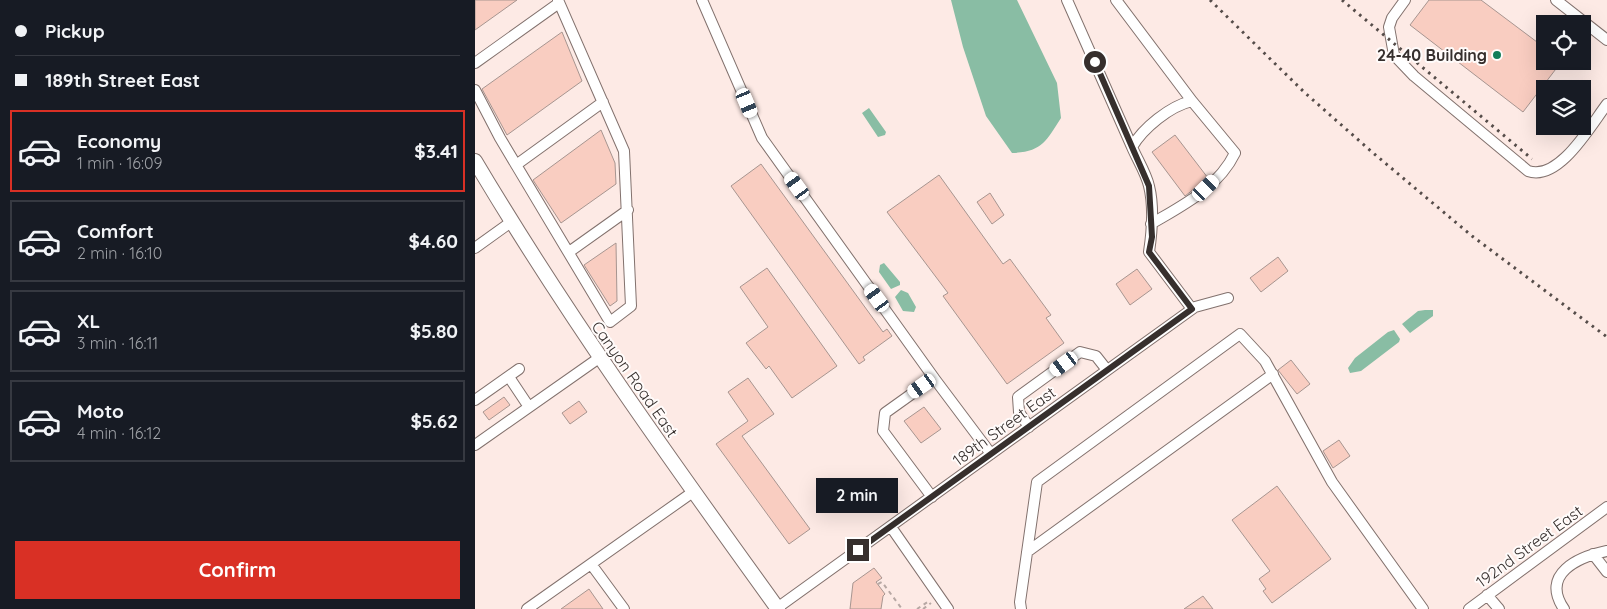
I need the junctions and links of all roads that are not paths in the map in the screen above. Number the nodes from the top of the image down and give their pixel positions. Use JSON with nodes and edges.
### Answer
{"nodes":[{"id":1,"x":702,"y":0,"type":"edge"},
{"id":2,"x":1067,"y":0,"type":"edge"},
{"id":3,"x":1116,"y":0,"type":"edge"},
{"id":4,"x":1405,"y":0,"type":"edge"},
{"id":5,"x":559,"y":1,"type":"edge"},
{"id":6,"x":1563,"y":2,"type":"edge"},
{"id":7,"x":1607,"y":40,"type":"edge"},
{"id":8,"x":475,"y":63,"type":"edge"},
{"id":9,"x":475,"y":90,"type":"edge"},
{"id":10,"x":1192,"y":101,"type":"junction"},
{"id":11,"x":603,"y":102,"type":"junction"},
{"id":12,"x":1607,"y":104,"type":"edge"},
{"id":13,"x":1131,"y":147,"type":"junction"},
{"id":14,"x":475,"y":161,"type":"edge"},
{"id":15,"x":516,"y":165,"type":"junction"},
{"id":16,"x":628,"y":210,"type":"junction"},
{"id":17,"x":511,"y":222,"type":"junction"},
{"id":18,"x":1151,"y":224,"type":"junction"},
{"id":19,"x":475,"y":248,"type":"edge"},
{"id":20,"x":569,"y":252,"type":"junction"},
{"id":21,"x":1228,"y":298,"type":"dead end"},
{"id":22,"x":1192,"y":309,"type":"junction"},
{"id":23,"x":599,"y":358,"type":"junction"},
{"id":24,"x":519,"y":370,"type":"dead end"},
{"id":25,"x":1107,"y":370,"type":"junction"},
{"id":26,"x":1273,"y":374,"type":"junction"},
{"id":27,"x":509,"y":377,"type":"junction"},
{"id":28,"x":934,"y":378,"type":"junction"},
{"id":29,"x":475,"y":400,"type":"edge"},
{"id":30,"x":529,"y":407,"type":"junction"},
{"id":31,"x":1029,"y":427,"type":"junction"},
{"id":32,"x":475,"y":445,"type":"edge"},
{"id":33,"x":991,"y":454,"type":"junction"},
{"id":34,"x":693,"y":492,"type":"junction"},
{"id":35,"x":932,"y":497,"type":"junction"},
{"id":36,"x":1607,"y":507,"type":"edge"},
{"id":37,"x":891,"y":526,"type":"junction"},
{"id":38,"x":1607,"y":551,"type":"edge"},
{"id":39,"x":1027,"y":552,"type":"junction"},
{"id":40,"x":1593,"y":554,"type":"junction"},
{"id":41,"x":591,"y":564,"type":"junction"},
{"id":42,"x":1607,"y":572,"type":"edge"},
{"id":43,"x":1487,"y":596,"type":"junction"},
{"id":44,"x":527,"y":609,"type":"edge"},
{"id":45,"x":625,"y":609,"type":"edge"},
{"id":46,"x":778,"y":609,"type":"edge"},
{"id":47,"x":948,"y":609,"type":"edge"},
{"id":48,"x":1021,"y":609,"type":"edge"},
{"id":49,"x":1423,"y":609,"type":"edge"},
{"id":50,"x":1469,"y":609,"type":"edge"},
{"id":51,"x":1499,"y":609,"type":"edge"},
{"id":52,"x":1564,"y":609,"type":"edge"}],
"edges":[{"from":1,"to":28,"type":"street"},
{"from":2,"to":13,"type":"street"},
{"from":3,"to":10,"type":"street"},
{"from":4,"to":12,"type":"street"},
{"from":5,"to":8,"type":"street"},
{"from":5,"to":11,"type":"street"},
{"from":6,"to":7,"type":"street"},
{"from":9,"to":15,"type":"street"},
{"from":10,"to":13,"type":"street"},
{"from":10,"to":18,"type":"street"},
{"from":11,"to":15,"type":"street"},
{"from":11,"to":16,"type":"street"},
{"from":13,"to":18,"type":"street"},
{"from":14,"to":17,"type":"main road","name":"Canyon Road East"},
{"from":15,"to":20,"type":"street"},
{"from":16,"to":20,"type":"street"},
{"from":16,"to":20,"type":"street"},
{"from":17,"to":19,"type":"street"},
{"from":17,"to":23,"type":"main road","name":"Canyon Road East"},
{"from":18,"to":22,"type":"street"},
{"from":21,"to":22,"type":"street","name":"189th Street East"},
{"from":22,"to":25,"type":"street","name":"189th Street East"},
{"from":23,"to":30,"type":"street"},
{"from":23,"to":34,"type":"main road","name":"Canyon Road East"},
{"from":24,"to":27,"type":"street"},
{"from":25,"to":31,"type":"street","name":"189th Street East"},
{"from":25,"to":31,"type":"street"},
{"from":26,"to":39,"type":"street"},
{"from":26,"to":39,"type":"street"},
{"from":26,"to":49,"type":"street"},
{"from":27,"to":29,"type":"street"},
{"from":27,"to":30,"type":"street"},
{"from":28,"to":33,"type":"street"},
{"from":28,"to":35,"type":"street"},
{"from":30,"to":32,"type":"street"},
{"from":31,"to":33,"type":"street","name":"189th Street East"},
{"from":33,"to":35,"type":"street","name":"189th Street East"},
{"from":34,"to":41,"type":"street"},
{"from":34,"to":46,"type":"main road","name":"Canyon Road East"},
{"from":35,"to":37,"type":"street","name":"189th Street East"},
{"from":36,"to":43,"type":"street","name":"192nd Street East"},
{"from":37,"to":46,"type":"street","name":"189th Street East"},
{"from":37,"to":47,"type":"street"},
{"from":38,"to":40,"type":"street"},
{"from":39,"to":48,"type":"street"},
{"from":40,"to":42,"type":"street"},
{"from":40,"to":52,"type":"street"},
{"from":41,"to":44,"type":"street"},
{"from":41,"to":45,"type":"street"},
{"from":43,"to":50,"type":"street","name":"192nd Street East"},
{"from":43,"to":51,"type":"street"}]}
